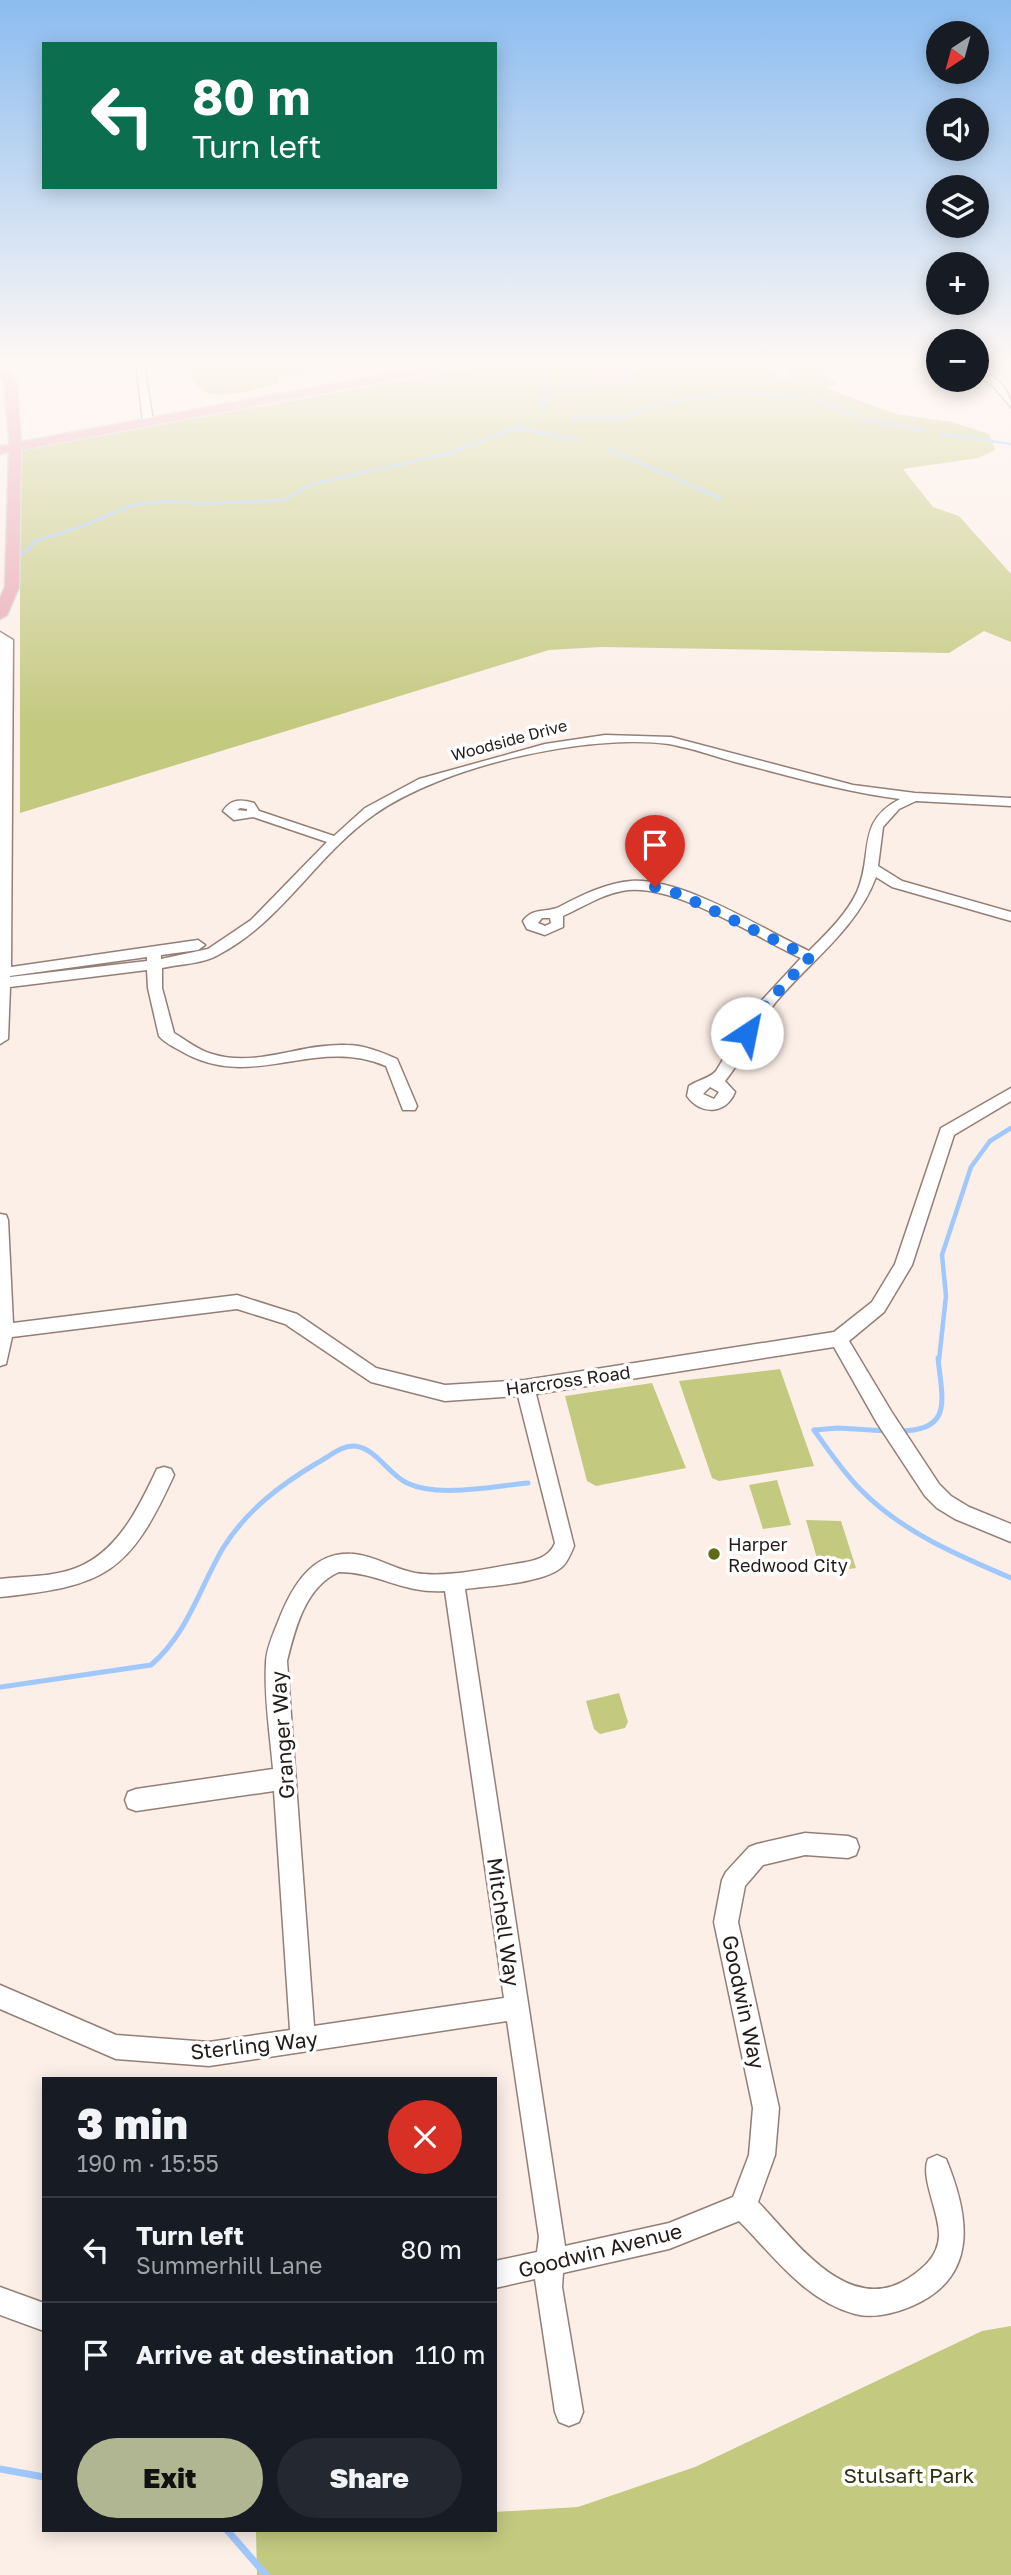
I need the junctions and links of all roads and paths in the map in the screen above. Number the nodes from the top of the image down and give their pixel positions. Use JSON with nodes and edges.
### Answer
{"nodes":[{"id":1,"x":7,"y":488,"type":"edge"},
{"id":2,"x":4,"y":530,"type":"edge"},
{"id":3,"x":0,"y":615,"type":"edge"},
{"id":4,"x":0,"y":635,"type":"edge"},
{"id":5,"x":853,"y":789,"type":"junction"},
{"id":6,"x":915,"y":797,"type":"junction"},
{"id":7,"x":1011,"y":802,"type":"edge"},
{"id":8,"x":253,"y":813,"type":"dead end"},
{"id":9,"x":882,"y":815,"type":"junction"},
{"id":10,"x":336,"y":841,"type":"junction"},
{"id":11,"x":871,"y":868,"type":"junction"},
{"id":12,"x":897,"y":884,"type":"junction"},
{"id":13,"x":864,"y":891,"type":"junction"},
{"id":14,"x":556,"y":915,"type":"dead end"},
{"id":15,"x":1011,"y":917,"type":"edge"},
{"id":16,"x":810,"y":957,"type":"junction"},
{"id":17,"x":153,"y":958,"type":"junction"},
{"id":18,"x":2,"y":978,"type":"edge"},
{"id":19,"x":0,"y":1039,"type":"edge"},
{"id":20,"x":715,"y":1082,"type":"dead end"},
{"id":21,"x":1011,"y":1094,"type":"edge"},
{"id":22,"x":409,"y":1106,"type":"dead end"},
{"id":23,"x":0,"y":1220,"type":"edge"},
{"id":24,"x":4,"y":1331,"type":"junction"},
{"id":25,"x":839,"y":1339,"type":"junction"},
{"id":26,"x":0,"y":1359,"type":"edge"},
{"id":27,"x":525,"y":1388,"type":"junction"},
{"id":28,"x":164,"y":1475,"type":"dead end"},
{"id":29,"x":1011,"y":1533,"type":"edge"},
{"id":30,"x":454,"y":1582,"type":"junction"},
{"id":31,"x":0,"y":1588,"type":"edge"},
{"id":32,"x":285,"y":1779,"type":"junction"},
{"id":33,"x":135,"y":1800,"type":"dead end"},
{"id":34,"x":848,"y":1847,"type":"dead end"},
{"id":35,"x":0,"y":1997,"type":"edge"},
{"id":36,"x":516,"y":2008,"type":"junction"},
{"id":37,"x":303,"y":2040,"type":"junction"},
{"id":38,"x":937,"y":2168,"type":"dead end"},
{"id":39,"x":743,"y":2206,"type":"junction"},
{"id":40,"x":551,"y":2261,"type":"junction"},
{"id":41,"x":497,"y":2274,"type":"edge"},
{"id":42,"x":0,"y":2301,"type":"edge"},
{"id":43,"x":42,"y":2316,"type":"edge"},
{"id":44,"x":569,"y":2412,"type":"dead end"}],
"edges":[{"from":1,"to":2,"type":"main road"},
{"from":2,"to":3,"type":"main road"},
{"from":4,"to":18,"type":"street"},
{"from":5,"to":6,"type":"street","name":"Woodside Drive"},
{"from":5,"to":9,"type":"street"},
{"from":5,"to":10,"type":"street","name":"Woodside Drive"},
{"from":6,"to":7,"type":"street","name":"Woodside Drive"},
{"from":6,"to":9,"type":"street"},
{"from":8,"to":10,"type":"street"},
{"from":9,"to":11,"type":"street"},
{"from":10,"to":17,"type":"street","name":"Woodside Drive"},
{"from":11,"to":12,"type":"street"},
{"from":11,"to":13,"type":"street"},
{"from":12,"to":13,"type":"street"},
{"from":12,"to":15,"type":"street"},
{"from":13,"to":16,"type":"street"},
{"from":14,"to":16,"type":"street"},
{"from":16,"to":20,"type":"street"},
{"from":17,"to":18,"type":"street","name":"Woodside Drive"},
{"from":17,"to":22,"type":"street"},
{"from":18,"to":19,"type":"street"},
{"from":21,"to":25,"type":"street"},
{"from":23,"to":24,"type":"street"},
{"from":24,"to":26,"type":"street"},
{"from":24,"to":27,"type":"street","name":"Harcross Road"},
{"from":25,"to":27,"type":"street","name":"Harcross Road"},
{"from":25,"to":29,"type":"street"},
{"from":27,"to":30,"type":"street","name":"Granger Way"},
{"from":28,"to":31,"type":"street"},
{"from":30,"to":32,"type":"street","name":"Granger Way"},
{"from":30,"to":36,"type":"street","name":"Mitchell Way"},
{"from":32,"to":33,"type":"street"},
{"from":32,"to":37,"type":"street","name":"Granger Way"},
{"from":34,"to":39,"type":"street","name":"Goodwin Way"},
{"from":35,"to":37,"type":"street","name":"Sterling Way"},
{"from":36,"to":37,"type":"street","name":"Sterling Way"},
{"from":36,"to":40,"type":"street","name":"Mitchell Way"},
{"from":38,"to":39,"type":"street"},
{"from":39,"to":40,"type":"street","name":"Goodwin Avenue"},
{"from":40,"to":41,"type":"street","name":"Goodwin Avenue"},
{"from":40,"to":44,"type":"street","name":"Mitchell Way"},
{"from":42,"to":43,"type":"street"}]}
